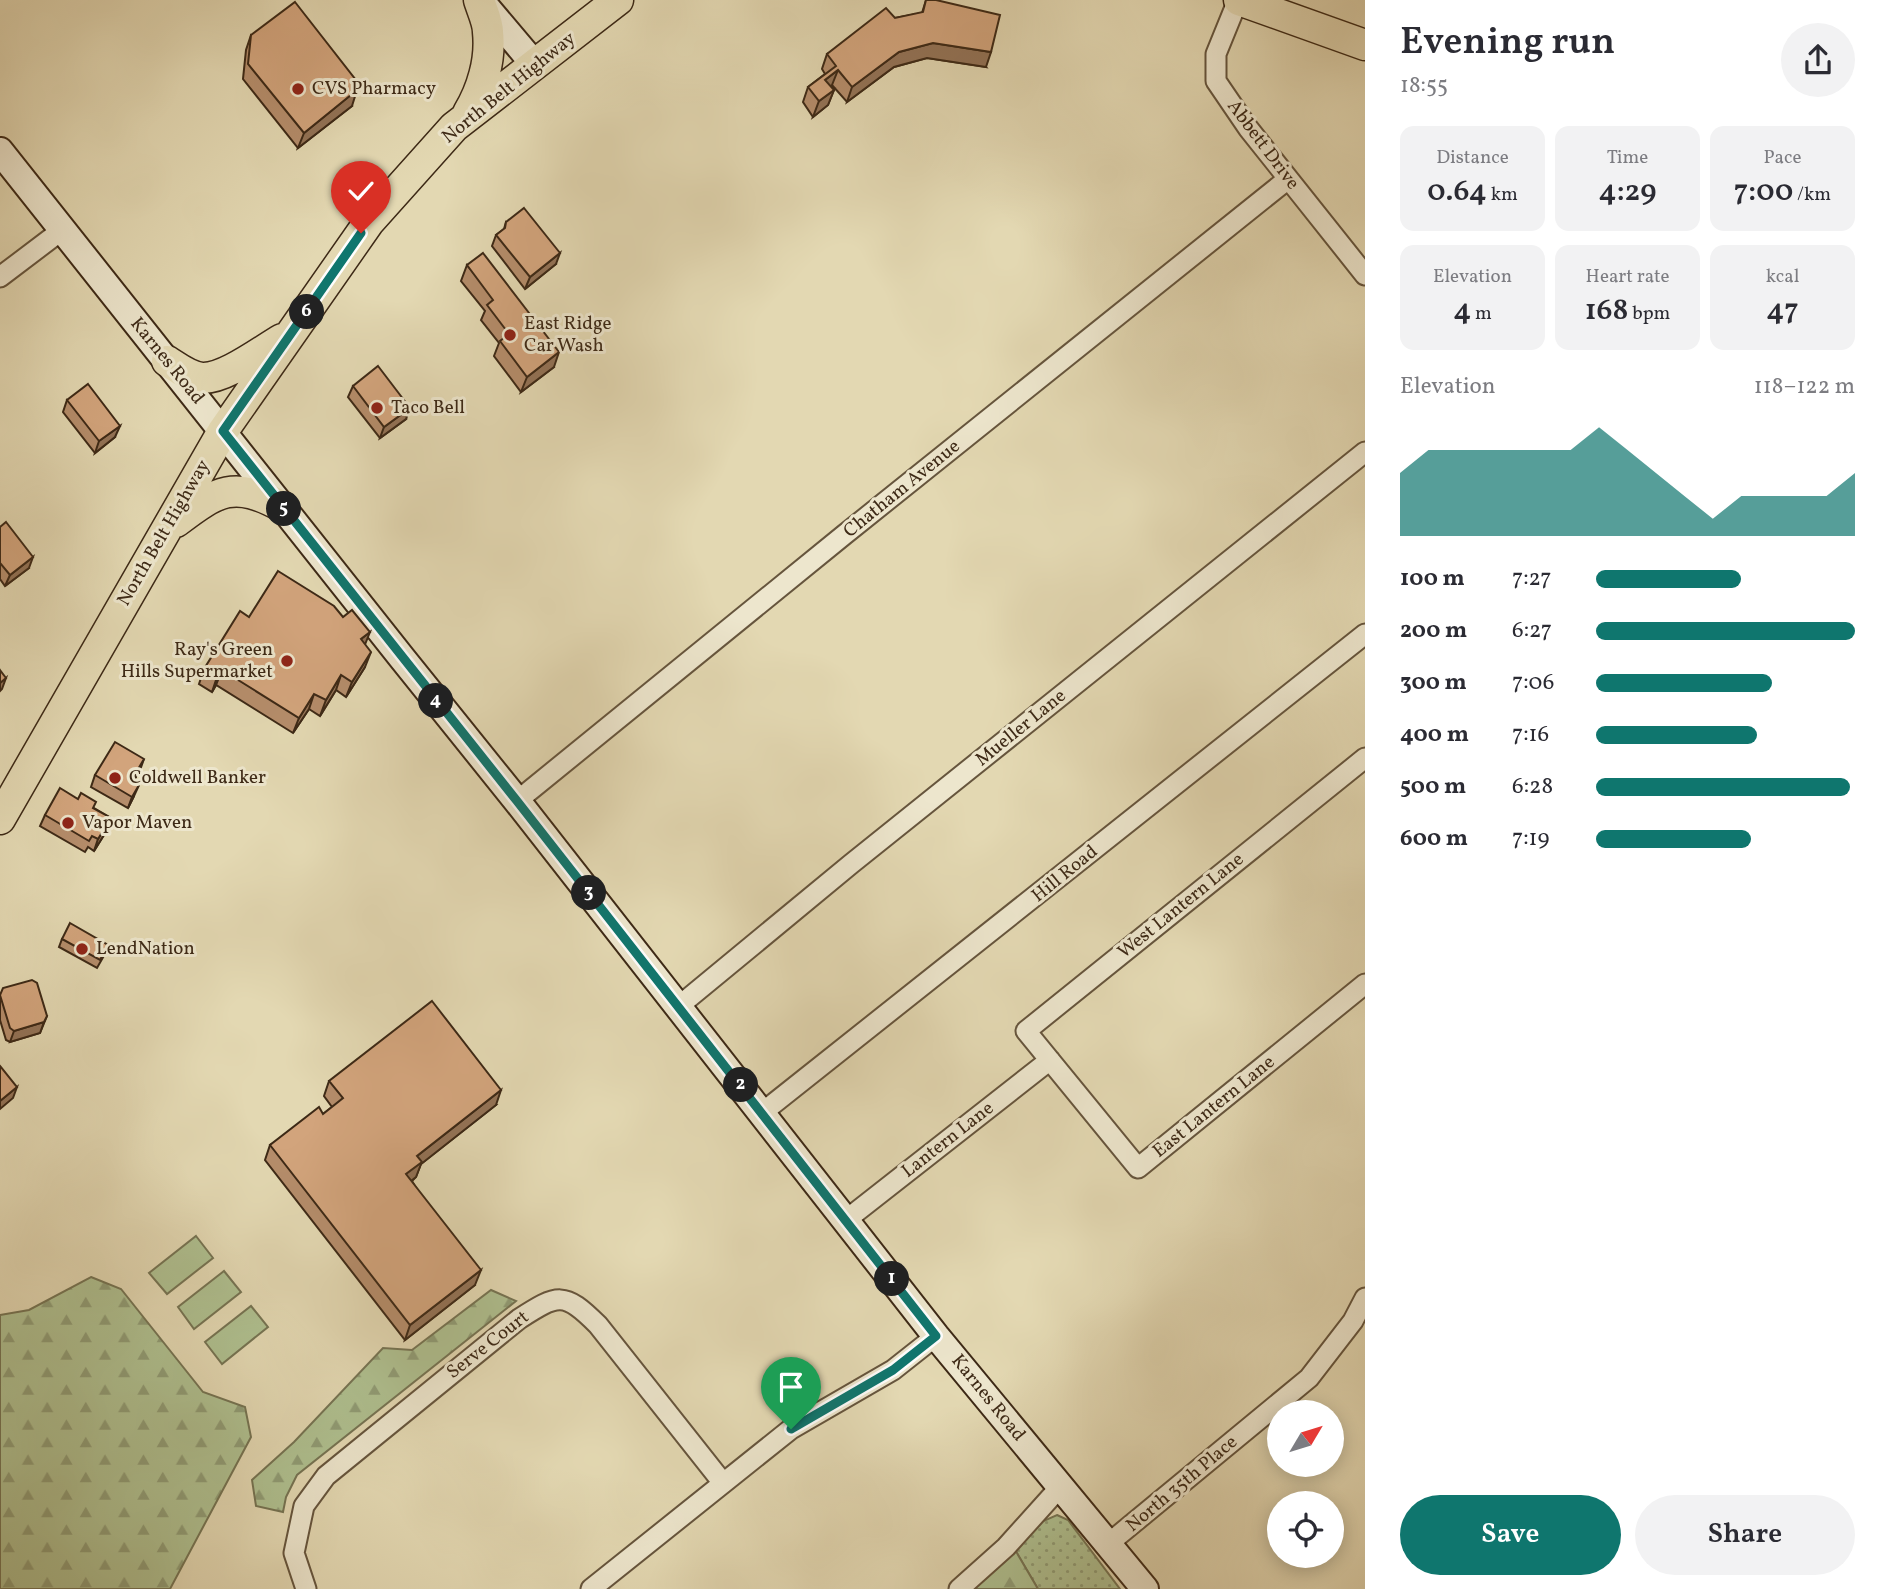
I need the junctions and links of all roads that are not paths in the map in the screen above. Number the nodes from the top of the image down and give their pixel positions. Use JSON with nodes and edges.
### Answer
{"nodes":[{"id":1,"x":479,"y":0,"type":"edge"},
{"id":2,"x":495,"y":0,"type":"edge"},
{"id":3,"x":618,"y":0,"type":"edge"},
{"id":4,"x":1238,"y":0,"type":"edge"},
{"id":5,"x":1365,"y":45,"type":"edge"},
{"id":6,"x":535,"y":65,"type":"junction"},
{"id":7,"x":465,"y":118,"type":"junction"},
{"id":8,"x":0,"y":151,"type":"edge"},
{"id":9,"x":1288,"y":179,"type":"junction"},
{"id":10,"x":62,"y":230,"type":"junction"},
{"id":11,"x":1365,"y":275,"type":"edge"},
{"id":12,"x":0,"y":278,"type":"edge"},
{"id":13,"x":291,"y":333,"type":"junction"},
{"id":14,"x":167,"y":362,"type":"junction"},
{"id":15,"x":223,"y":431,"type":"junction"},
{"id":16,"x":1365,"y":452,"type":"edge"},
{"id":17,"x":283,"y":507,"type":"junction"},
{"id":18,"x":167,"y":528,"type":"junction"},
{"id":19,"x":1365,"y":634,"type":"edge"},
{"id":20,"x":1365,"y":758,"type":"edge"},
{"id":21,"x":517,"y":801,"type":"junction"},
{"id":22,"x":0,"y":819,"type":"edge"},
{"id":23,"x":1365,"y":984,"type":"edge"},
{"id":24,"x":679,"y":1006,"type":"junction"},
{"id":25,"x":1050,"y":1060,"type":"junction"},
{"id":26,"x":763,"y":1112,"type":"junction"},
{"id":27,"x":846,"y":1220,"type":"junction"},
{"id":28,"x":1365,"y":1298,"type":"edge"},
{"id":29,"x":936,"y":1336,"type":"junction"},
{"id":30,"x":723,"y":1483,"type":"junction"},
{"id":31,"x":1060,"y":1487,"type":"junction"},
{"id":32,"x":1108,"y":1544,"type":"junction"},
{"id":33,"x":306,"y":1589,"type":"edge"},
{"id":34,"x":591,"y":1589,"type":"edge"},
{"id":35,"x":960,"y":1589,"type":"edge"},
{"id":36,"x":1145,"y":1589,"type":"edge"}],
"edges":[{"from":1,"to":6,"type":"street"},
{"from":1,"to":7,"type":"main road"},
{"from":2,"to":6,"type":"street"},
{"from":3,"to":6,"type":"main road","name":"North Belt Highway"},
{"from":4,"to":5,"type":"main road"},
{"from":4,"to":9,"type":"street","name":"Abbett Drive"},
{"from":6,"to":7,"type":"main road","name":"North Belt Highway"},
{"from":7,"to":13,"type":"main road","name":"North Belt Highway"},
{"from":8,"to":10,"type":"street","name":"Karnes Road"},
{"from":9,"to":11,"type":"street","name":"Abbett Drive"},
{"from":9,"to":21,"type":"street","name":"Chatham Avenue"},
{"from":10,"to":12,"type":"street"},
{"from":10,"to":14,"type":"street","name":"Karnes Road"},
{"from":13,"to":14,"type":"main road"},
{"from":13,"to":15,"type":"main road","name":"North Belt Highway"},
{"from":14,"to":15,"type":"street","name":"Karnes Road"},
{"from":15,"to":17,"type":"street","name":"Karnes Road"},
{"from":15,"to":18,"type":"main road","name":"North Belt Highway"},
{"from":16,"to":24,"type":"street","name":"Mueller Lane"},
{"from":17,"to":18,"type":"main road"},
{"from":17,"to":21,"type":"street","name":"Karnes Road"},
{"from":18,"to":22,"type":"main road","name":"North Belt Highway"},
{"from":19,"to":26,"type":"street","name":"Hill Road"},
{"from":20,"to":25,"type":"street","name":"West Lantern Lane"},
{"from":21,"to":24,"type":"street","name":"Karnes Road"},
{"from":23,"to":25,"type":"street","name":"East Lantern Lane"},
{"from":24,"to":26,"type":"street","name":"Karnes Road"},
{"from":25,"to":27,"type":"street","name":"Lantern Lane"},
{"from":26,"to":27,"type":"street","name":"Karnes Road"},
{"from":27,"to":29,"type":"street","name":"Karnes Road"},
{"from":28,"to":32,"type":"street","name":"North 35th Place"},
{"from":29,"to":30,"type":"street"},
{"from":29,"to":31,"type":"street","name":"Karnes Road"},
{"from":30,"to":33,"type":"street","name":"Serve Court"},
{"from":30,"to":34,"type":"street"},
{"from":31,"to":32,"type":"street","name":"Karnes Road"},
{"from":31,"to":35,"type":"street"},
{"from":32,"to":36,"type":"street","name":"Karnes Road"}]}
